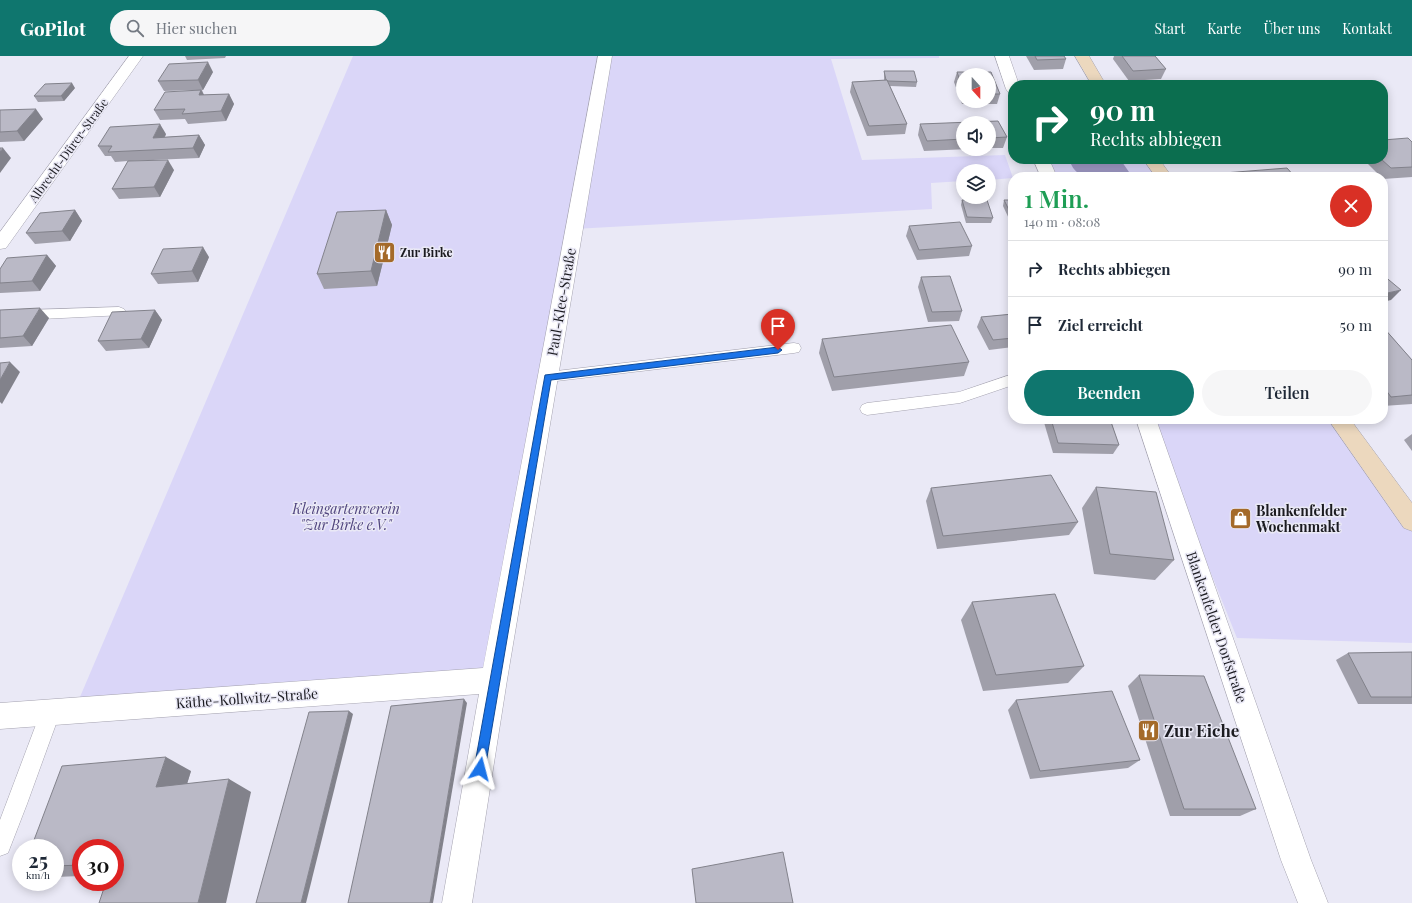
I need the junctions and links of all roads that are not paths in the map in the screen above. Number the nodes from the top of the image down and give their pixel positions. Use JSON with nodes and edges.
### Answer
{"nodes":[{"id":1,"x":136,"y":56,"type":"edge"},
{"id":2,"x":604,"y":56,"type":"edge"},
{"id":3,"x":1002,"y":56,"type":"edge"},
{"id":4,"x":1082,"y":56,"type":"edge"},
{"id":5,"x":1010,"y":80,"type":"edge"},
{"id":6,"x":1096,"y":80,"type":"edge"},
{"id":7,"x":0,"y":244,"type":"edge"},
{"id":8,"x":119,"y":312,"type":"edge"},
{"id":9,"x":0,"y":316,"type":"edge"},
{"id":10,"x":794,"y":348,"type":"dead end"},
{"id":11,"x":548,"y":377,"type":"junction"},
{"id":12,"x":1008,"y":381,"type":"edge"},
{"id":13,"x":867,"y":409,"type":"dead end"},
{"id":14,"x":1148,"y":424,"type":"edge"},
{"id":15,"x":1342,"y":424,"type":"edge"},
{"id":16,"x":1412,"y":521,"type":"edge"},
{"id":17,"x":494,"y":680,"type":"junction"},
{"id":18,"x":50,"y":713,"type":"junction"},
{"id":19,"x":0,"y":716,"type":"edge"},
{"id":20,"x":0,"y":845,"type":"edge"},
{"id":21,"x":457,"y":903,"type":"edge"},
{"id":22,"x":1313,"y":903,"type":"edge"}],
"edges":[{"from":1,"to":7,"type":"street","name":"Albrecht-Dürer-Straße"},
{"from":2,"to":11,"type":"street","name":"Paul-Klee-Straße"},
{"from":3,"to":5,"type":"street"},
{"from":4,"to":6,"type":"main road"},
{"from":8,"to":9,"type":"lane"},
{"from":10,"to":11,"type":"lane"},
{"from":11,"to":17,"type":"street","name":"Paul-Klee-Straße"},
{"from":12,"to":13,"type":"lane"},
{"from":14,"to":22,"type":"street","name":"Blankenfelder Dorfstraße"},
{"from":15,"to":16,"type":"main road"},
{"from":17,"to":18,"type":"street","name":"Käthe-Kollwitz-Straße"},
{"from":17,"to":21,"type":"street","name":"Paul-Klee-Straße"},
{"from":18,"to":19,"type":"street","name":"Käthe-Kollwitz-Straße"},
{"from":18,"to":20,"type":"lane"}]}
